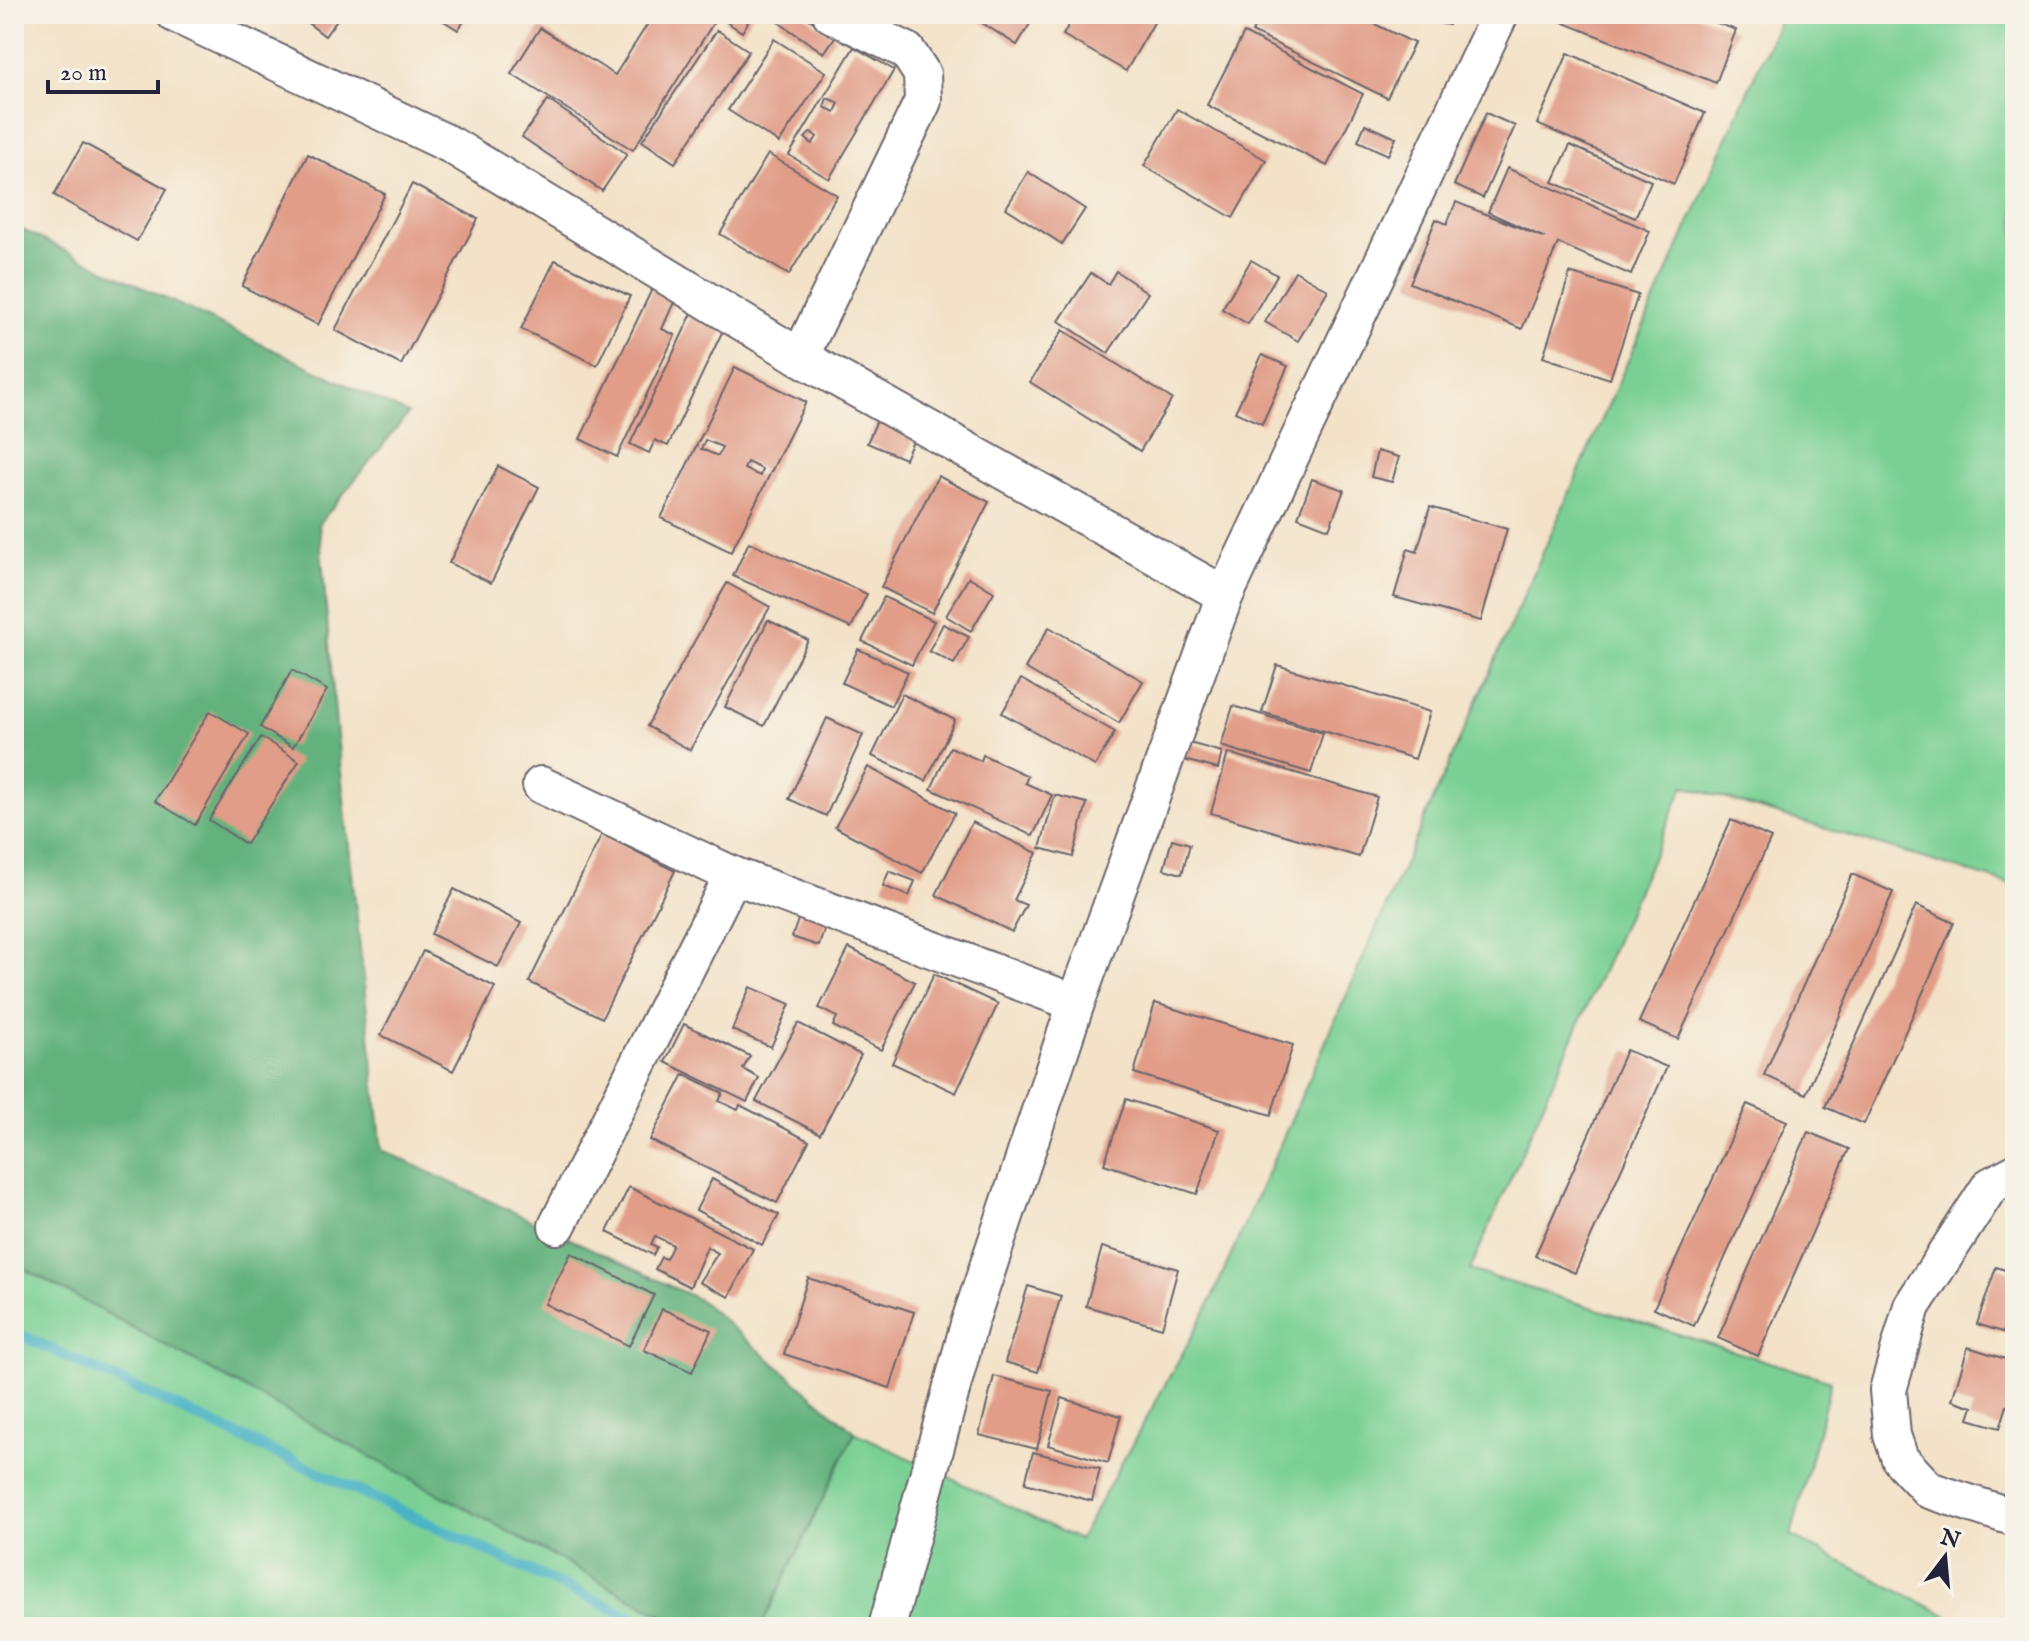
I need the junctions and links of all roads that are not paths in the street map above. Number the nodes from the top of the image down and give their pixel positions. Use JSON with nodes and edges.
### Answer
{"nodes":[{"id":1,"x":175,"y":14,"type":"edge"},
{"id":2,"x":831,"y":14,"type":"edge"},
{"id":3,"x":1500,"y":14,"type":"edge"},
{"id":4,"x":800,"y":357,"type":"junction"},
{"id":5,"x":1225,"y":595,"type":"junction"},
{"id":6,"x":541,"y":785,"type":"dead end"},
{"id":7,"x":733,"y":875,"type":"junction"},
{"id":8,"x":1076,"y":1003,"type":"junction"},
{"id":9,"x":2015,"y":1173,"type":"edge"},
{"id":10,"x":557,"y":1226,"type":"dead end"},
{"id":11,"x":2015,"y":1518,"type":"edge"},
{"id":12,"x":887,"y":1627,"type":"edge"}],
"edges":[{"from":1,"to":4,"type":"street"},
{"from":2,"to":4,"type":"street"},
{"from":3,"to":5,"type":"street"},
{"from":4,"to":5,"type":"street"},
{"from":5,"to":8,"type":"street"},
{"from":6,"to":7,"type":"street"},
{"from":7,"to":8,"type":"street"},
{"from":7,"to":10,"type":"street"},
{"from":8,"to":12,"type":"street"},
{"from":9,"to":11,"type":"street"}]}
